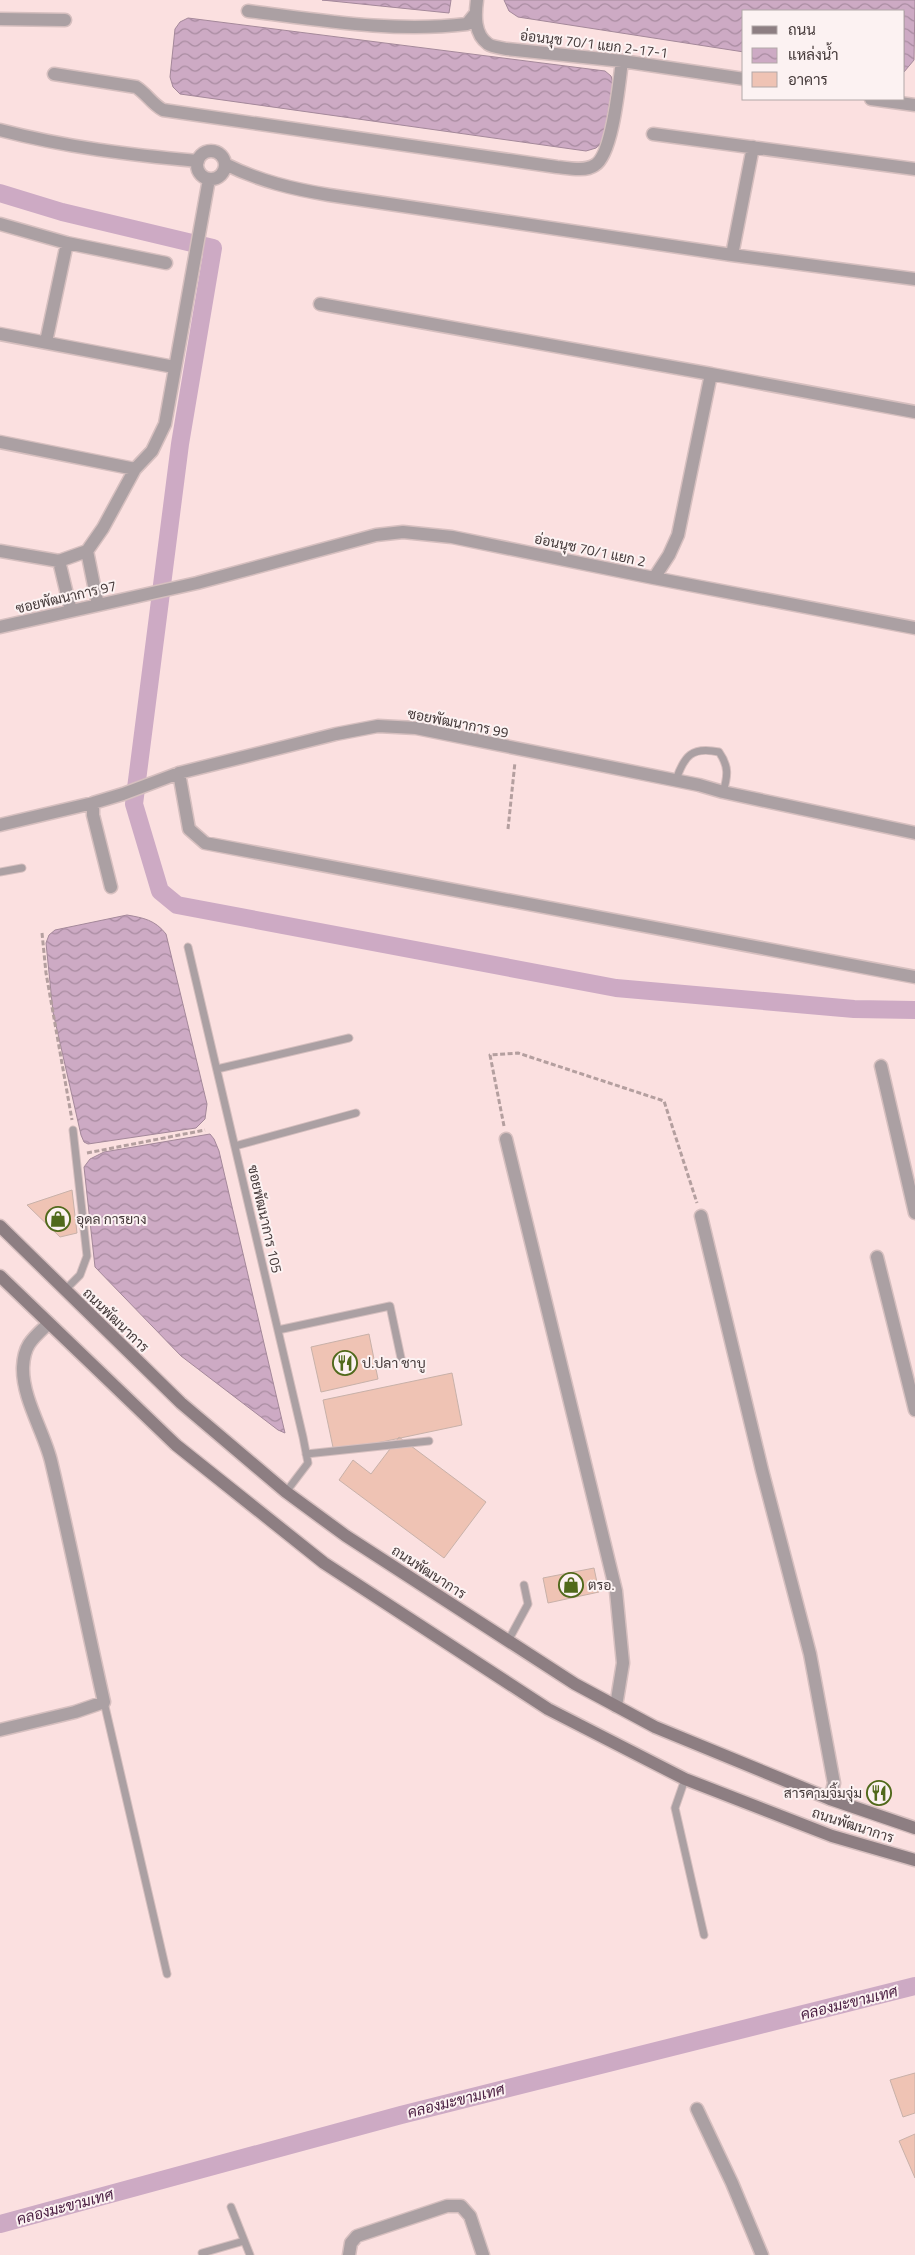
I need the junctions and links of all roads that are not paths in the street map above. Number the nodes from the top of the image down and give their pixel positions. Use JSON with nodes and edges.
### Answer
{"nodes":[{"id":1,"x":477,"y":0,"type":"edge"},
{"id":2,"x":248,"y":11,"type":"dead end"},
{"id":3,"x":475,"y":14,"type":"junction"},
{"id":4,"x":0,"y":19,"type":"edge"},
{"id":5,"x":65,"y":20,"type":"dead end"},
{"id":6,"x":622,"y":61,"type":"junction"},
{"id":7,"x":54,"y":74,"type":"dead end"},
{"id":8,"x":742,"y":79,"type":"edge"},
{"id":9,"x":878,"y":100,"type":"edge"},
{"id":10,"x":915,"y":105,"type":"edge"},
{"id":11,"x":0,"y":130,"type":"edge"},
{"id":12,"x":653,"y":134,"type":"dead end"},
{"id":13,"x":753,"y":147,"type":"junction"},
{"id":14,"x":198,"y":160,"type":"junction"},
{"id":15,"x":225,"y":164,"type":"junction"},
{"id":16,"x":915,"y":169,"type":"edge"},
{"id":17,"x":210,"y":179,"type":"junction"},
{"id":18,"x":0,"y":224,"type":"edge"},
{"id":19,"x":67,"y":243,"type":"junction"},
{"id":20,"x":732,"y":255,"type":"junction"},
{"id":21,"x":166,"y":263,"type":"dead end"},
{"id":22,"x":915,"y":279,"type":"edge"},
{"id":23,"x":320,"y":304,"type":"dead end"},
{"id":24,"x":0,"y":334,"type":"edge"},
{"id":25,"x":46,"y":342,"type":"junction"},
{"id":26,"x":174,"y":367,"type":"junction"},
{"id":27,"x":711,"y":374,"type":"junction"},
{"id":28,"x":915,"y":412,"type":"edge"},
{"id":29,"x":0,"y":442,"type":"edge"},
{"id":30,"x":135,"y":469,"type":"junction"},
{"id":31,"x":0,"y":551,"type":"edge"},
{"id":32,"x":87,"y":551,"type":"junction"},
{"id":33,"x":59,"y":561,"type":"junction"},
{"id":34,"x":654,"y":578,"type":"junction"},
{"id":35,"x":138,"y":595,"type":"joint"},
{"id":36,"x":98,"y":605,"type":"junction"},
{"id":37,"x":71,"y":611,"type":"junction"},
{"id":38,"x":0,"y":627,"type":"edge"},
{"id":39,"x":915,"y":628,"type":"edge"},
{"id":40,"x":179,"y":773,"type":"junction"},
{"id":41,"x":676,"y":780,"type":"junction"},
{"id":42,"x":723,"y":792,"type":"junction"},
{"id":43,"x":93,"y":802,"type":"junction"},
{"id":44,"x":0,"y":825,"type":"edge"},
{"id":45,"x":915,"y":833,"type":"edge"},
{"id":46,"x":22,"y":868,"type":"dead end"},
{"id":47,"x":0,"y":872,"type":"edge"},
{"id":48,"x":111,"y":888,"type":"dead end"},
{"id":49,"x":188,"y":947,"type":"dead end"},
{"id":50,"x":915,"y":977,"type":"edge"},
{"id":51,"x":349,"y":1038,"type":"dead end"},
{"id":52,"x":881,"y":1066,"type":"dead end"},
{"id":53,"x":216,"y":1069,"type":"junction"},
{"id":54,"x":356,"y":1113,"type":"dead end"},
{"id":55,"x":73,"y":1130,"type":"road end"},
{"id":56,"x":506,"y":1140,"type":"road end"},
{"id":57,"x":235,"y":1146,"type":"junction"},
{"id":58,"x":915,"y":1213,"type":"edge"},
{"id":59,"x":701,"y":1216,"type":"road end"},
{"id":60,"x":0,"y":1226,"type":"edge"},
{"id":61,"x":877,"y":1258,"type":"dead end"},
{"id":62,"x":0,"y":1276,"type":"edge"},
{"id":63,"x":64,"y":1291,"type":"junction"},
{"id":64,"x":48,"y":1324,"type":"junction"},
{"id":65,"x":278,"y":1330,"type":"junction"},
{"id":66,"x":401,"y":1358,"type":"dead end"},
{"id":67,"x":915,"y":1410,"type":"edge"},
{"id":68,"x":429,"y":1441,"type":"dead end"},
{"id":69,"x":306,"y":1454,"type":"junction"},
{"id":70,"x":286,"y":1492,"type":"junction"},
{"id":71,"x":524,"y":1585,"type":"dead end"},
{"id":72,"x":508,"y":1641,"type":"junction"},
{"id":73,"x":104,"y":1702,"type":"junction"},
{"id":74,"x":616,"y":1706,"type":"junction"},
{"id":75,"x":0,"y":1730,"type":"edge"},
{"id":76,"x":685,"y":1779,"type":"junction"},
{"id":77,"x":830,"y":1799,"type":"junction"},
{"id":78,"x":915,"y":1828,"type":"edge"},
{"id":79,"x":915,"y":1860,"type":"edge"},
{"id":80,"x":704,"y":1935,"type":"dead end"},
{"id":81,"x":167,"y":1974,"type":"dead end"},
{"id":82,"x":697,"y":2109,"type":"dead end"},
{"id":83,"x":231,"y":2207,"type":"dead end"},
{"id":84,"x":244,"y":2241,"type":"junction"},
{"id":85,"x":202,"y":2253,"type":"dead end"},
{"id":86,"x":250,"y":2255,"type":"edge"},
{"id":87,"x":350,"y":2255,"type":"edge"},
{"id":88,"x":482,"y":2255,"type":"edge"},
{"id":89,"x":762,"y":2255,"type":"edge"}],
"edges":[{"from":1,"to":3,"type":"street","name":"อ่อนนุช 70/1 แยก 2-17-1"},
{"from":2,"to":3,"type":"street"},
{"from":3,"to":6,"type":"street","name":"อ่อนนุช 70/1 แยก 2-17-1"},
{"from":4,"to":5,"type":"street"},
{"from":6,"to":7,"type":"street"},
{"from":6,"to":8,"type":"street","name":"อ่อนนุช 70/1 แยก 2-17-1"},
{"from":9,"to":10,"type":"street"},
{"from":11,"to":14,"type":"street"},
{"from":12,"to":13,"type":"street"},
{"from":13,"to":16,"type":"street"},
{"from":13,"to":20,"type":"street"},
{"from":14,"to":15,"type":"street"},
{"from":14,"to":17,"type":"street"},
{"from":15,"to":17,"type":"street"},
{"from":15,"to":20,"type":"street"},
{"from":17,"to":26,"type":"street"},
{"from":18,"to":19,"type":"street"},
{"from":19,"to":21,"type":"street"},
{"from":19,"to":25,"type":"street"},
{"from":20,"to":22,"type":"street"},
{"from":23,"to":27,"type":"street"},
{"from":24,"to":25,"type":"street"},
{"from":25,"to":26,"type":"street"},
{"from":26,"to":30,"type":"street"},
{"from":27,"to":28,"type":"street"},
{"from":27,"to":34,"type":"street","name":"อ่อนนุช 70/1 แยก 2"},
{"from":29,"to":30,"type":"street"},
{"from":30,"to":32,"type":"street"},
{"from":31,"to":33,"type":"street"},
{"from":32,"to":33,"type":"street"},
{"from":32,"to":36,"type":"street"},
{"from":33,"to":37,"type":"street"},
{"from":34,"to":35,"type":"street","name":"อ่อนนุช 70/1 แยก 2"},
{"from":34,"to":39,"type":"street"},
{"from":35,"to":36,"type":"street","name":"ซอยพัฒนาการ 97"},
{"from":36,"to":37,"type":"street","name":"ซอยพัฒนาการ 97"},
{"from":37,"to":38,"type":"street","name":"ซอยพัฒนาการ 97"},
{"from":40,"to":41,"type":"street","name":"ซอยพัฒนาการ 99"},
{"from":40,"to":43,"type":"street","name":"ซอยพัฒนาการ 99"},
{"from":40,"to":50,"type":"street"},
{"from":41,"to":42,"type":"street","name":"ซอยพัฒนาการ 99"},
{"from":41,"to":42,"type":"lane"},
{"from":42,"to":45,"type":"street","name":"ซอยพัฒนาการ 99"},
{"from":43,"to":44,"type":"street","name":"ซอยพัฒนาการ 99"},
{"from":43,"to":48,"type":"street"},
{"from":46,"to":47,"type":"lane"},
{"from":49,"to":53,"type":"lane","name":"ซอยพัฒนาการ 105"},
{"from":51,"to":53,"type":"lane"},
{"from":52,"to":58,"type":"street"},
{"from":53,"to":57,"type":"lane","name":"ซอยพัฒนาการ 105"},
{"from":54,"to":57,"type":"lane"},
{"from":55,"to":63,"type":"lane"},
{"from":56,"to":74,"type":"street"},
{"from":57,"to":65,"type":"lane","name":"ซอยพัฒนาการ 105"},
{"from":59,"to":77,"type":"street"},
{"from":60,"to":63,"type":"main road","name":"ถนนพัฒนาการ"},
{"from":61,"to":67,"type":"street"},
{"from":62,"to":64,"type":"main road","name":"ถนนพัฒนาการ"},
{"from":63,"to":70,"type":"main road","name":"ถนนพัฒนาการ"},
{"from":64,"to":73,"type":"street"},
{"from":64,"to":76,"type":"main road","name":"ถนนพัฒนาการ"},
{"from":65,"to":66,"type":"lane"},
{"from":65,"to":69,"type":"lane","name":"ซอยพัฒนาการ 105"},
{"from":68,"to":69,"type":"lane"},
{"from":69,"to":70,"type":"lane"},
{"from":70,"to":72,"type":"main road","name":"ถนนพัฒนาการ"},
{"from":71,"to":72,"type":"lane"},
{"from":72,"to":74,"type":"main road","name":"ถนนพัฒนาการ"},
{"from":73,"to":75,"type":"street"},
{"from":73,"to":81,"type":"lane"},
{"from":74,"to":77,"type":"main road","name":"ถนนพัฒนาการ"},
{"from":76,"to":79,"type":"main road","name":"ถนนพัฒนาการ"},
{"from":76,"to":80,"type":"lane"},
{"from":77,"to":78,"type":"main road","name":"ถนนพัฒนาการ"},
{"from":82,"to":89,"type":"street"},
{"from":83,"to":84,"type":"lane"},
{"from":84,"to":85,"type":"lane"},
{"from":84,"to":86,"type":"lane"},
{"from":87,"to":88,"type":"street"}]}
